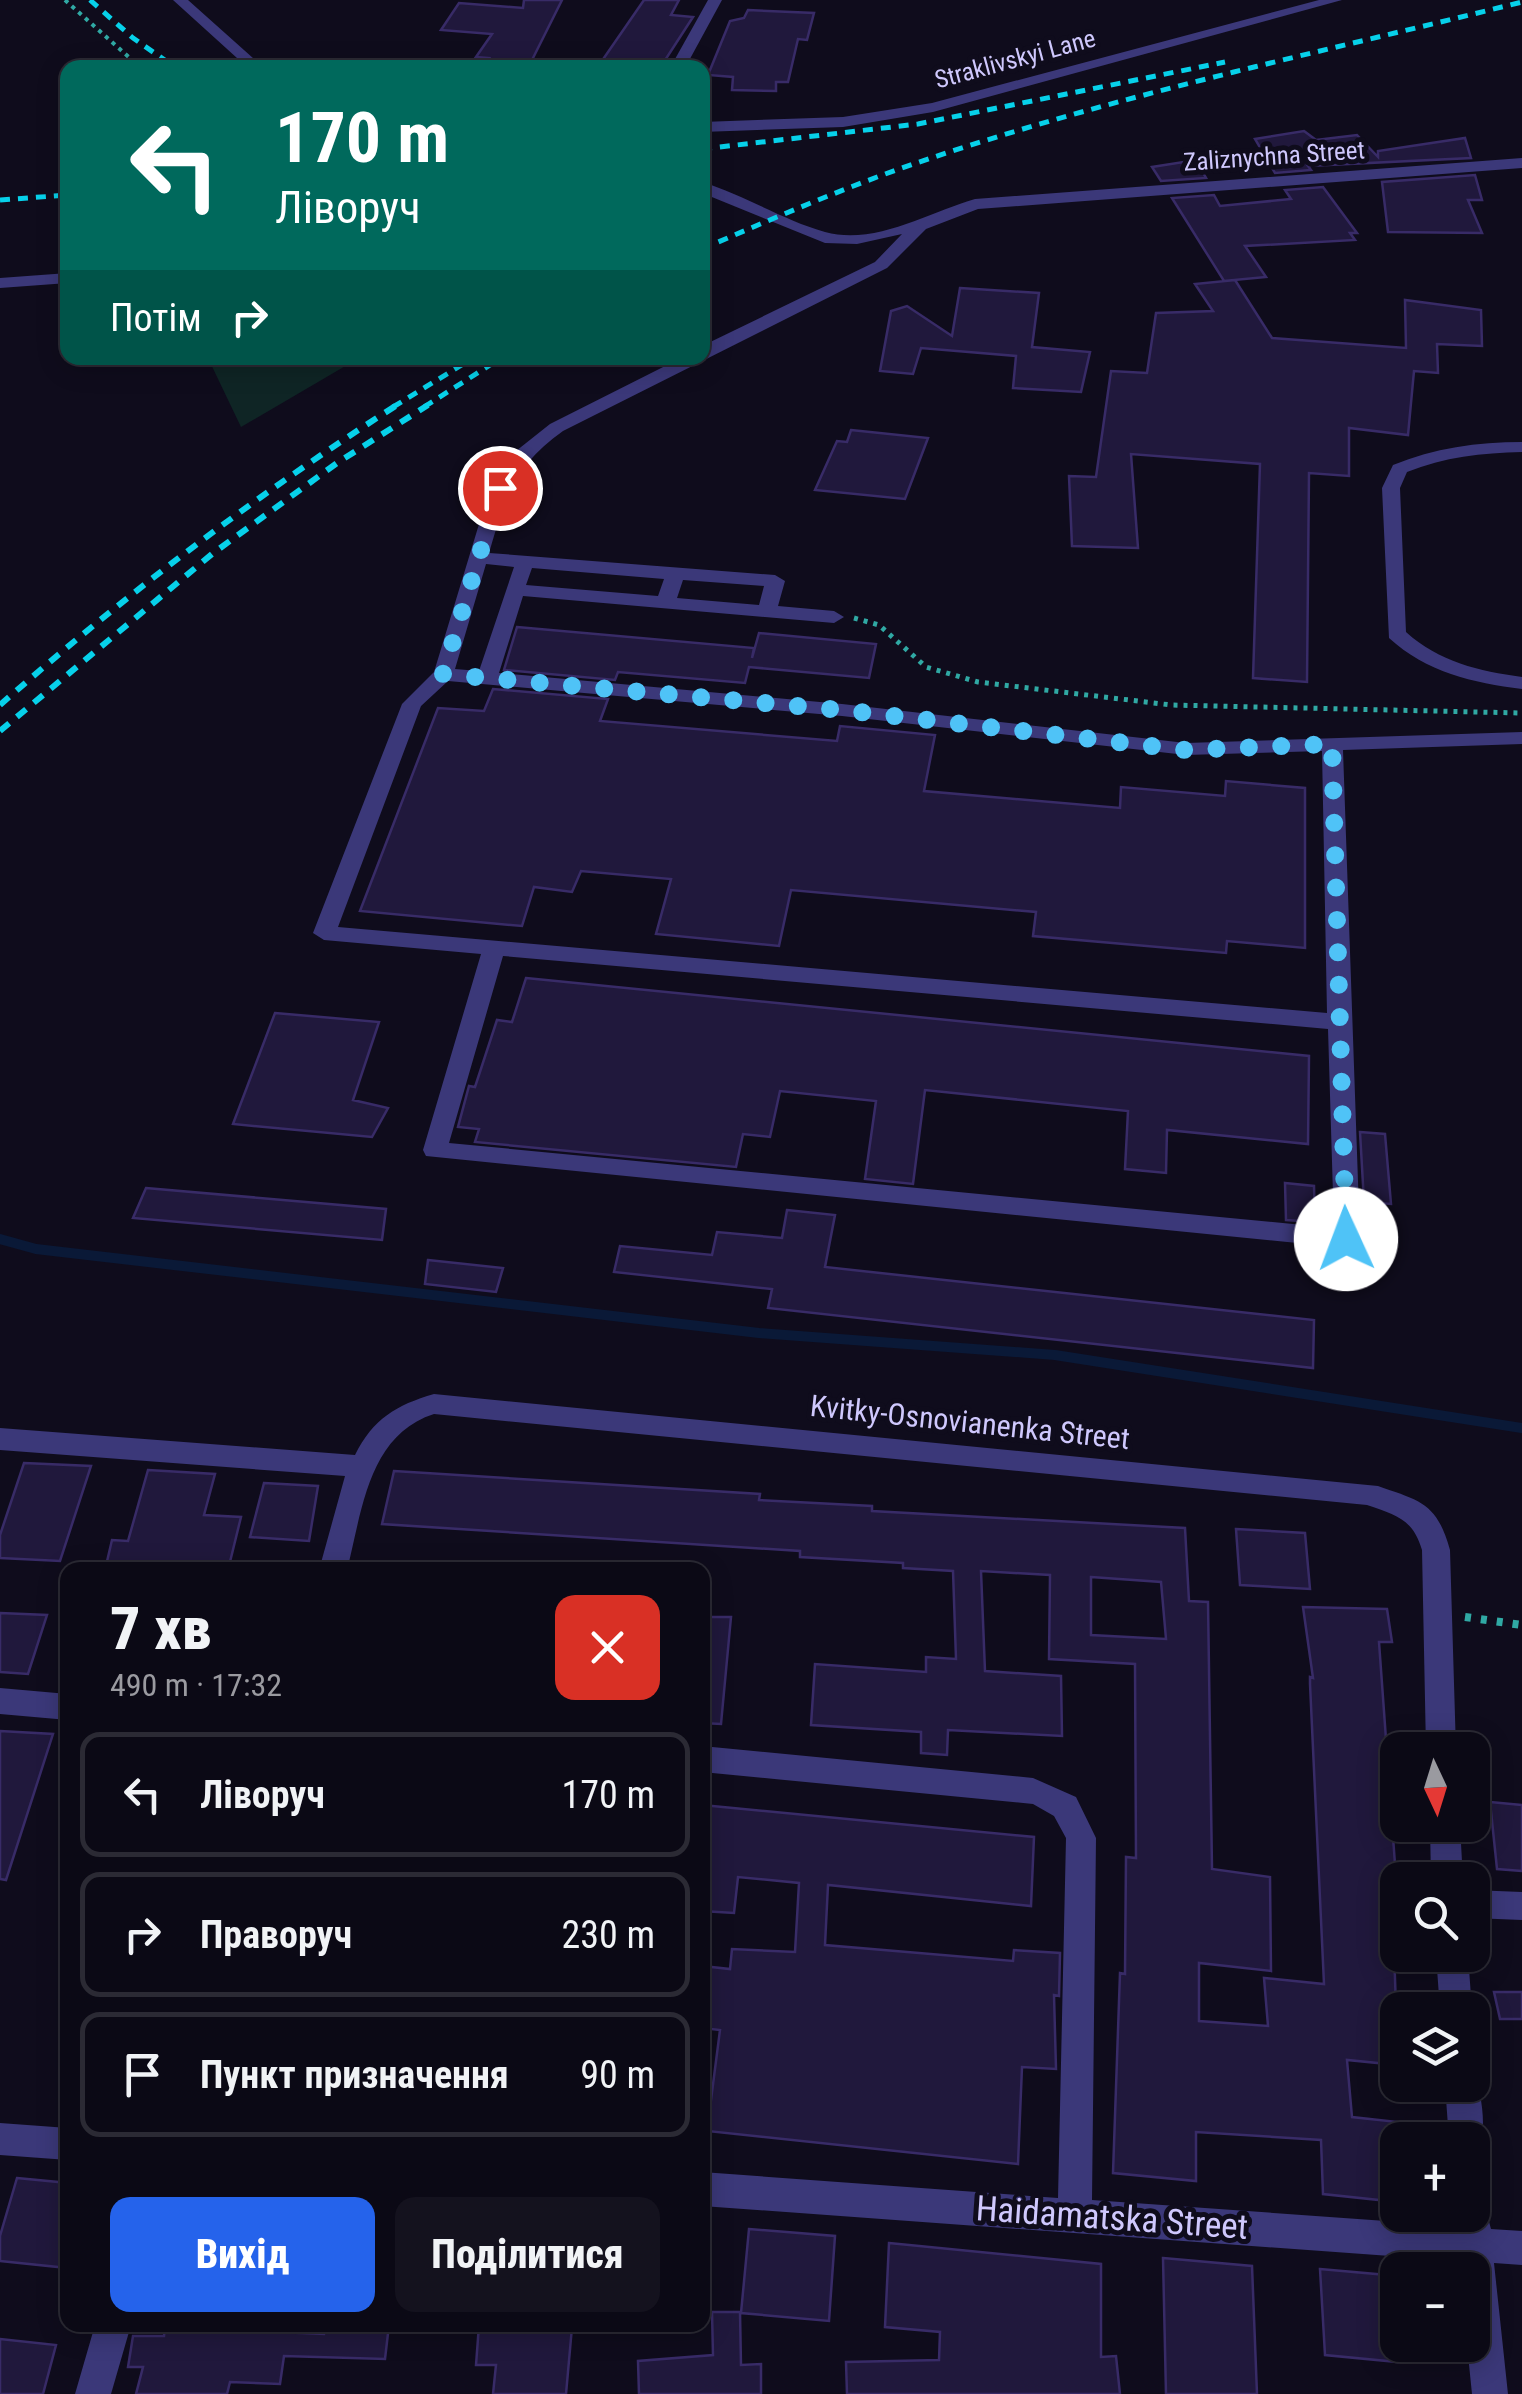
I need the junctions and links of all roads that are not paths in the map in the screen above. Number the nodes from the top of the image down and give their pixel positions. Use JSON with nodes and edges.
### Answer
{"nodes":[{"id":1,"x":180,"y":0,"type":"edge"},
{"id":2,"x":715,"y":0,"type":"edge"},
{"id":3,"x":1334,"y":0,"type":"edge"},
{"id":4,"x":248,"y":60,"type":"edge"},
{"id":5,"x":681,"y":60,"type":"edge"},
{"id":6,"x":710,"y":127,"type":"edge"},
{"id":7,"x":1522,"y":163,"type":"edge"},
{"id":8,"x":710,"y":190,"type":"edge"},
{"id":9,"x":920,"y":226,"type":"junction"},
{"id":10,"x":60,"y":279,"type":"edge"},
{"id":11,"x":0,"y":283,"type":"edge"},
{"id":12,"x":710,"y":349,"type":"edge"},
{"id":13,"x":681,"y":365,"type":"edge"},
{"id":14,"x":1522,"y":448,"type":"edge"},
{"id":15,"x":526,"y":562,"type":"junction"},
{"id":16,"x":477,"y":567,"type":"junction"},
{"id":17,"x":675,"y":574,"type":"junction"},
{"id":18,"x":516,"y":590,"type":"junction"},
{"id":19,"x":666,"y":603,"type":"junction"},
{"id":20,"x":767,"y":611,"type":"junction"},
{"id":21,"x":834,"y":617,"type":"road end"},
{"id":22,"x":443,"y":674,"type":"junction"},
{"id":23,"x":486,"y":678,"type":"junction"},
{"id":24,"x":1522,"y":683,"type":"edge"},
{"id":25,"x":1522,"y":738,"type":"edge"},
{"id":26,"x":1332,"y":744,"type":"junction"},
{"id":27,"x":494,"y":949,"type":"junction"},
{"id":28,"x":1340,"y":1022,"type":"junction"},
{"id":29,"x":0,"y":1439,"type":"edge"},
{"id":30,"x":364,"y":1467,"type":"junction"},
{"id":31,"x":336,"y":1562,"type":"edge"},
{"id":32,"x":0,"y":1702,"type":"edge"},
{"id":33,"x":60,"y":1706,"type":"edge"},
{"id":34,"x":1440,"y":1732,"type":"edge"},
{"id":35,"x":710,"y":1760,"type":"edge"},
{"id":36,"x":1490,"y":1905,"type":"edge"},
{"id":37,"x":1522,"y":1906,"type":"edge"},
{"id":38,"x":0,"y":2140,"type":"edge"},
{"id":39,"x":60,"y":2144,"type":"edge"},
{"id":40,"x":710,"y":2190,"type":"edge"},
{"id":41,"x":1075,"y":2216,"type":"junction"},
{"id":42,"x":1380,"y":2227,"type":"edge"},
{"id":43,"x":1473,"y":2232,"type":"edge"},
{"id":44,"x":1478,"y":2232,"type":"edge"},
{"id":45,"x":1522,"y":2248,"type":"edge"},
{"id":46,"x":111,"y":2332,"type":"edge"},
{"id":47,"x":93,"y":2394,"type":"edge"},
{"id":48,"x":1490,"y":2394,"type":"edge"}],
"edges":[{"from":1,"to":4,"type":"street"},
{"from":2,"to":5,"type":"street"},
{"from":3,"to":6,"type":"street","name":"Straklivskyi Lane"},
{"from":7,"to":9,"type":"street","name":"Zaliznychna Street"},
{"from":8,"to":9,"type":"street"},
{"from":9,"to":12,"type":"street"},
{"from":10,"to":11,"type":"street"},
{"from":13,"to":16,"type":"street"},
{"from":14,"to":24,"type":"street"},
{"from":15,"to":16,"type":"street"},
{"from":15,"to":17,"type":"street"},
{"from":15,"to":18,"type":"street"},
{"from":16,"to":22,"type":"street"},
{"from":17,"to":19,"type":"street"},
{"from":17,"to":20,"type":"street"},
{"from":18,"to":19,"type":"street"},
{"from":18,"to":23,"type":"street"},
{"from":19,"to":20,"type":"street"},
{"from":20,"to":21,"type":"street"},
{"from":22,"to":23,"type":"street"},
{"from":22,"to":27,"type":"street"},
{"from":23,"to":26,"type":"street"},
{"from":25,"to":26,"type":"street"},
{"from":26,"to":28,"type":"street"},
{"from":27,"to":28,"type":"street"},
{"from":27,"to":28,"type":"street"},
{"from":29,"to":30,"type":"street"},
{"from":30,"to":31,"type":"street","name":"Kvitky-Osnovianenka Street"},
{"from":30,"to":34,"type":"street","name":"Kvitky-Osnovianenka Street"},
{"from":32,"to":33,"type":"street"},
{"from":35,"to":41,"type":"street"},
{"from":36,"to":37,"type":"street"},
{"from":38,"to":39,"type":"street"},
{"from":40,"to":41,"type":"street","name":"Haidamatska Street"},
{"from":41,"to":42,"type":"street","name":"Haidamatska Street"},
{"from":43,"to":48,"type":"street"},
{"from":44,"to":45,"type":"street","name":"Haidamatska Street"},
{"from":46,"to":47,"type":"street"}]}
